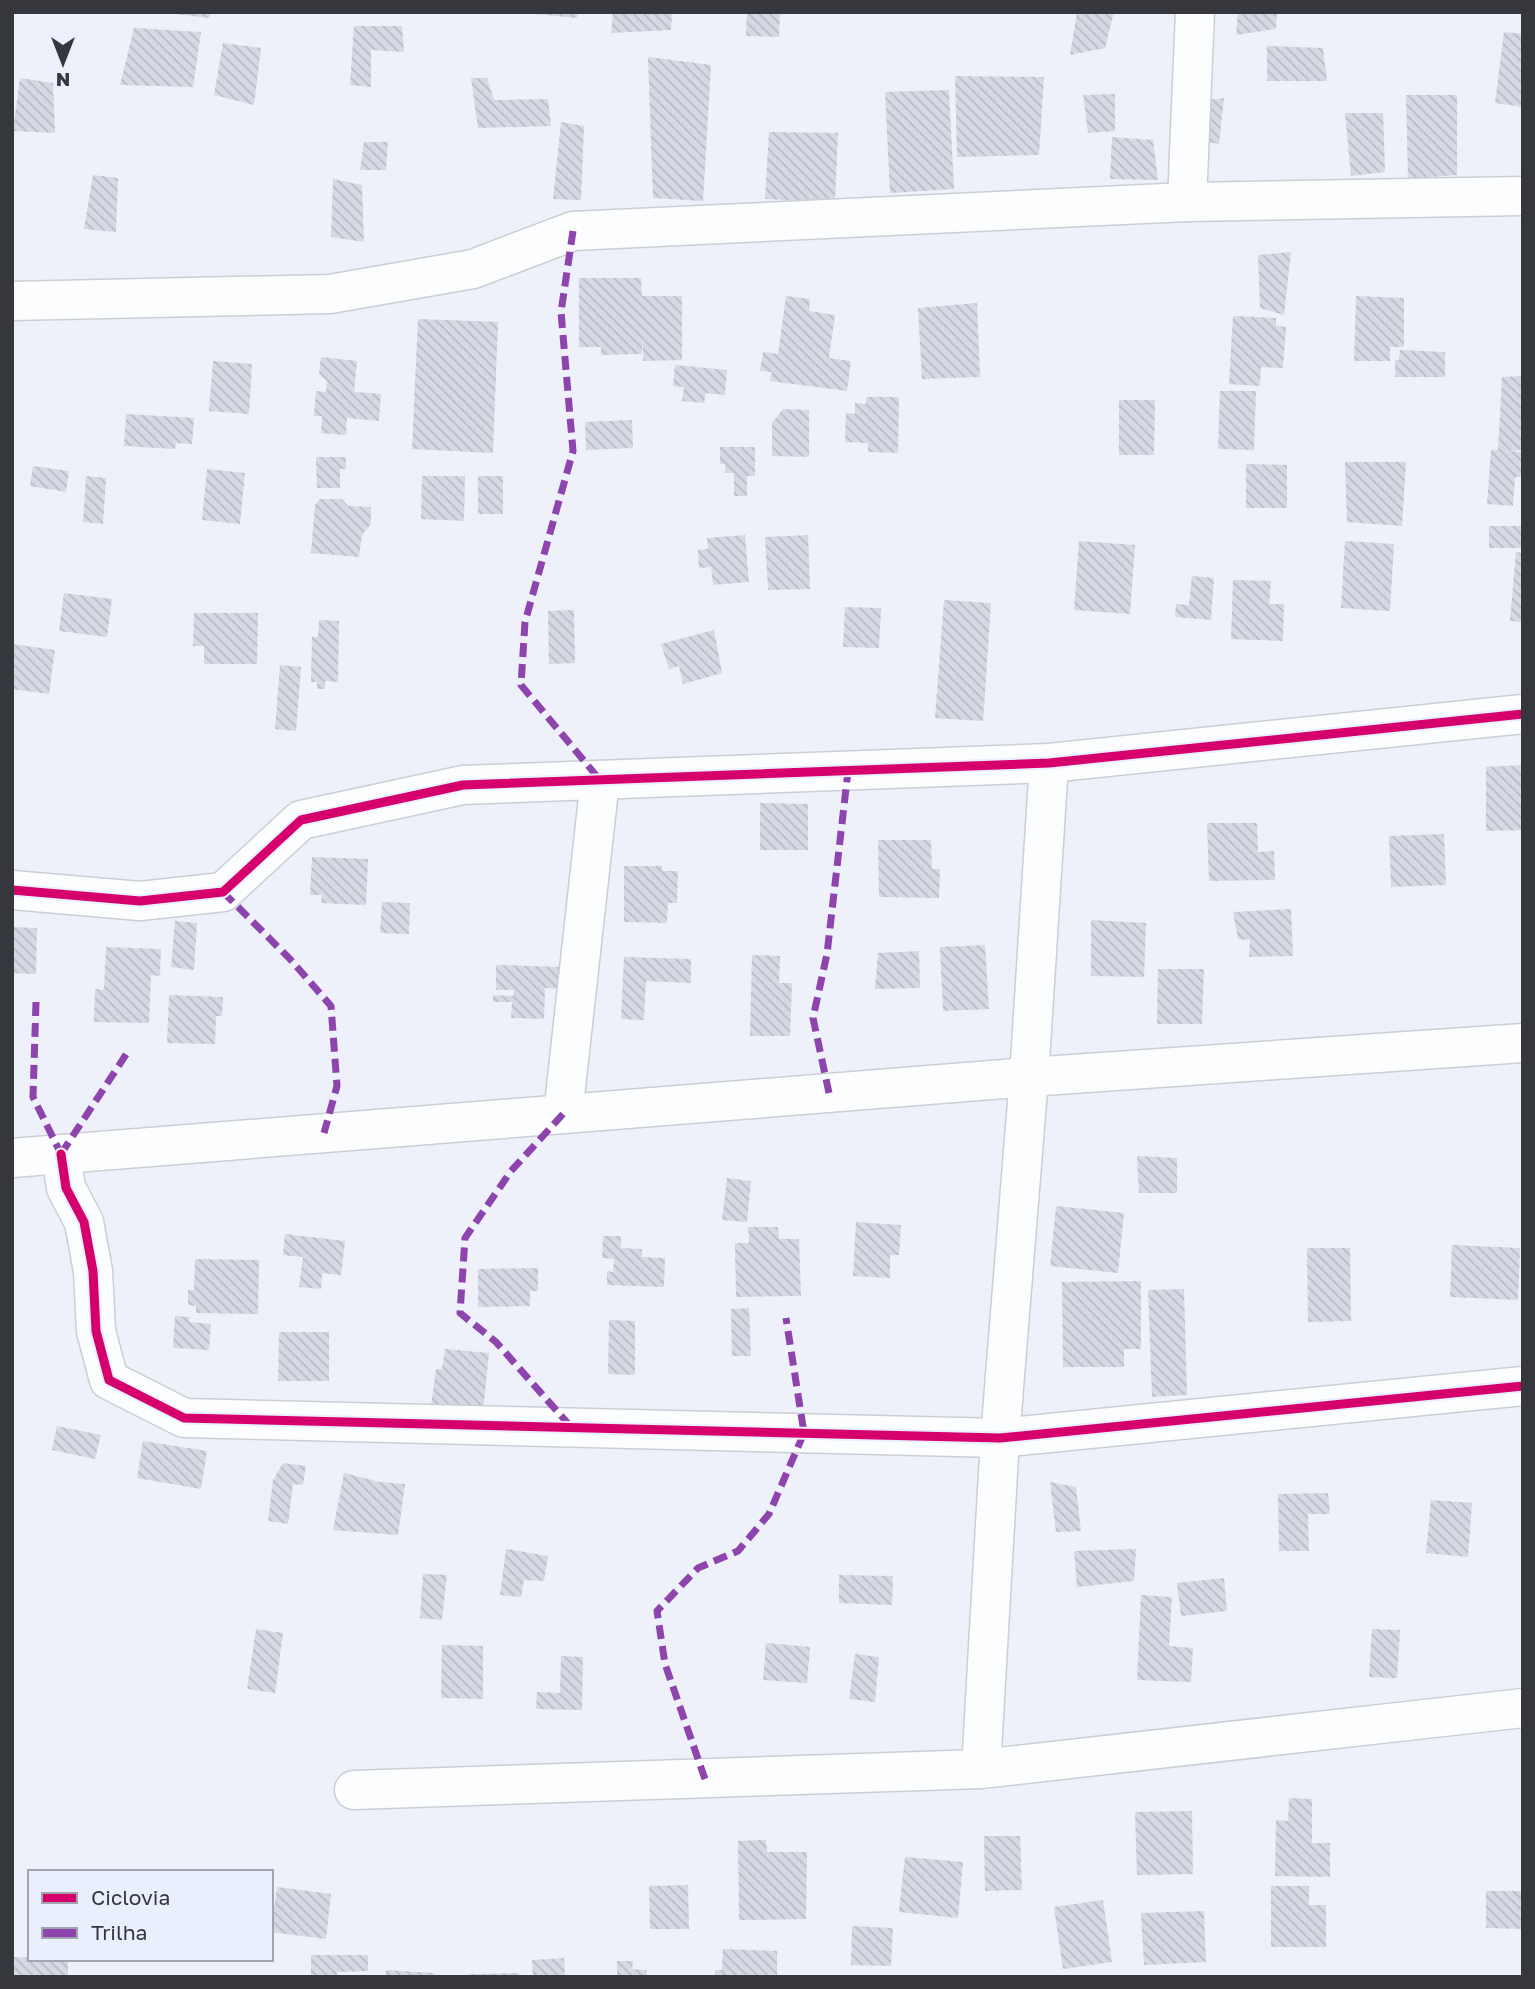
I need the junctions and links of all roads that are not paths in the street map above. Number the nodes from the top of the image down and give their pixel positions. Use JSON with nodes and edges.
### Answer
{"nodes":[{"id":1,"x":1195,"y":12,"type":"edge"},
{"id":2,"x":1523,"y":196,"type":"edge"},
{"id":3,"x":1187,"y":202,"type":"junction"},
{"id":4,"x":12,"y":301,"type":"edge"},
{"id":5,"x":1523,"y":714,"type":"edge"},
{"id":6,"x":1049,"y":763,"type":"junction"},
{"id":7,"x":600,"y":780,"type":"junction"},
{"id":8,"x":12,"y":890,"type":"edge"},
{"id":9,"x":1523,"y":1043,"type":"edge"},
{"id":10,"x":1030,"y":1077,"type":"junction"},
{"id":11,"x":564,"y":1114,"type":"junction"},
{"id":12,"x":61,"y":1154,"type":"junction"},
{"id":13,"x":12,"y":1158,"type":"edge"},
{"id":14,"x":1523,"y":1387,"type":"edge"},
{"id":15,"x":1000,"y":1438,"type":"junction"},
{"id":16,"x":1523,"y":1708,"type":"edge"},
{"id":17,"x":981,"y":1769,"type":"junction"},
{"id":18,"x":354,"y":1790,"type":"dead end"}],
"edges":[{"from":1,"to":3,"type":"street"},
{"from":2,"to":3,"type":"street"},
{"from":3,"to":4,"type":"street"},
{"from":5,"to":6,"type":"street"},
{"from":6,"to":7,"type":"street"},
{"from":6,"to":10,"type":"street"},
{"from":7,"to":8,"type":"street"},
{"from":7,"to":11,"type":"street"},
{"from":9,"to":10,"type":"street"},
{"from":10,"to":11,"type":"street"},
{"from":10,"to":15,"type":"street"},
{"from":11,"to":12,"type":"street"},
{"from":12,"to":13,"type":"street"},
{"from":12,"to":15,"type":"street"},
{"from":14,"to":15,"type":"street"},
{"from":15,"to":17,"type":"street"},
{"from":16,"to":17,"type":"street"},
{"from":17,"to":18,"type":"street"}]}
